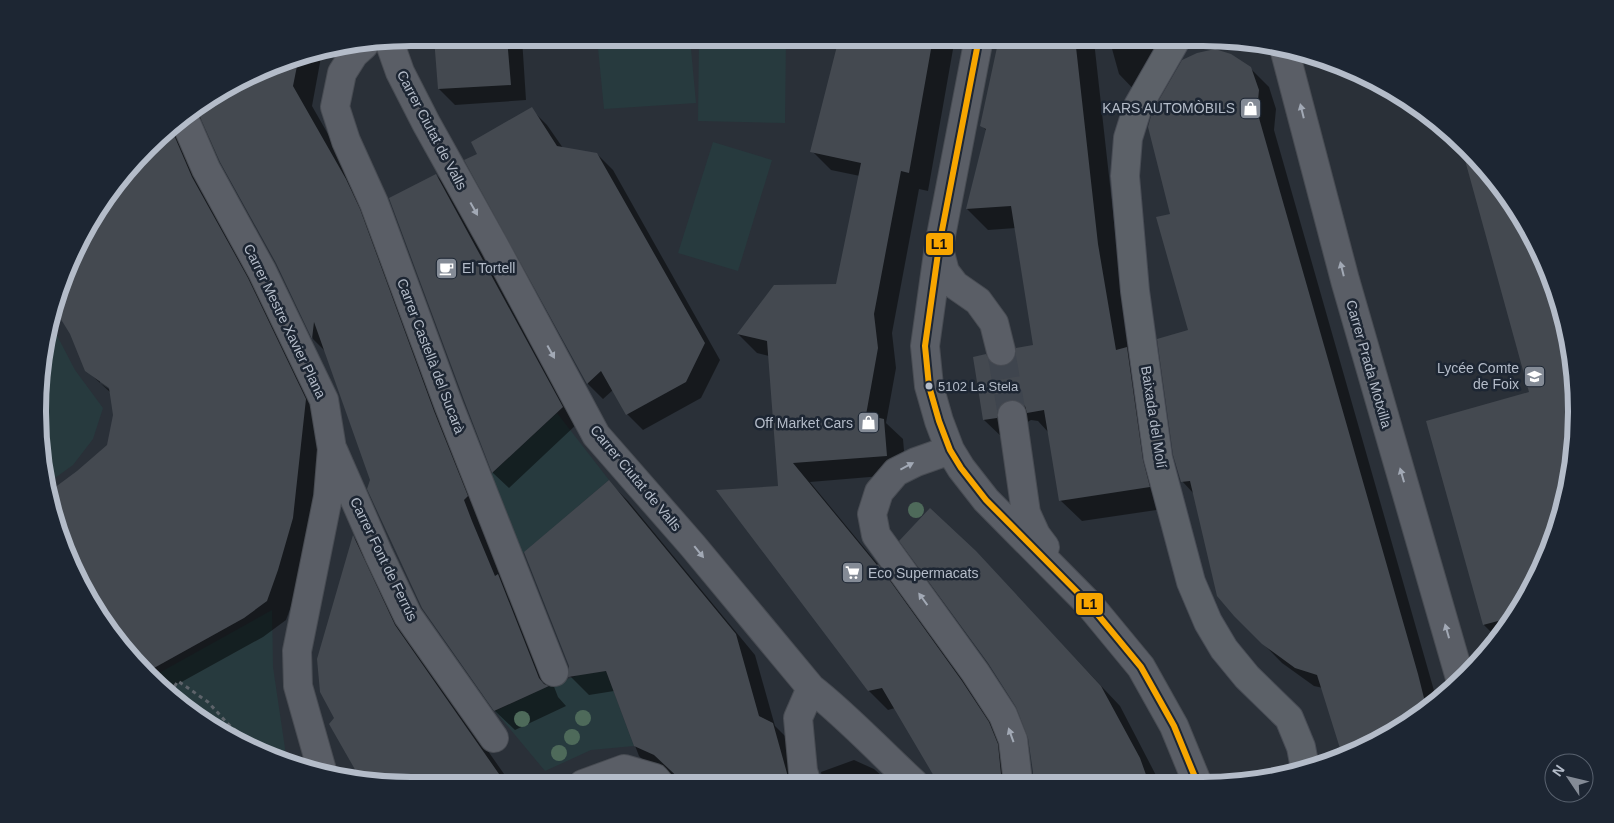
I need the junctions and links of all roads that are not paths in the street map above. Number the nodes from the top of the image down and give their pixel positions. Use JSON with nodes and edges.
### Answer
{"nodes":[{"id":1,"x":977,"y":46,"type":"edge"},
{"id":2,"x":1172,"y":46,"type":"edge"},
{"id":3,"x":390,"y":47,"type":"edge"},
{"id":4,"x":359,"y":50,"type":"edge"},
{"id":5,"x":1286,"y":56,"type":"edge"},
{"id":6,"x":187,"y":124,"type":"edge"},
{"id":7,"x":939,"y":246,"type":"junction"},
{"id":8,"x":1001,"y":351,"type":"tunnel mouth"},
{"id":9,"x":1012,"y":415,"type":"tunnel mouth"},
{"id":10,"x":332,"y":449,"type":"junction"},
{"id":11,"x":950,"y":450,"type":"junction"},
{"id":12,"x":1075,"y":592,"type":"junction"},
{"id":13,"x":554,"y":672,"type":"dead end"},
{"id":14,"x":1458,"y":672,"type":"edge"},
{"id":15,"x":811,"y":688,"type":"junction"},
{"id":16,"x":494,"y":738,"type":"dead end"},
{"id":17,"x":1303,"y":762,"type":"edge"},
{"id":18,"x":320,"y":764,"type":"edge"},
{"id":19,"x":602,"y":777,"type":"edge"},
{"id":20,"x":651,"y":777,"type":"edge"},
{"id":21,"x":805,"y":777,"type":"edge"},
{"id":22,"x":907,"y":777,"type":"edge"},
{"id":23,"x":1017,"y":777,"type":"edge"},
{"id":24,"x":1195,"y":777,"type":"edge"}],
"edges":[{"from":1,"to":7,"type":"street"},
{"from":2,"to":17,"type":"main road","name":"Baixada del Molí"},
{"from":3,"to":15,"type":"street","name":"Carrer Ciutat de Valls","one_way":true},
{"from":4,"to":13,"type":"street","name":"Carrer Castellà del Sucarà"},
{"from":14,"to":5,"type":"street","name":"Carrer Prada Motxilla","one_way":true},
{"from":6,"to":10,"type":"street","name":"Carrer Mestre Xavier Plana"},
{"from":7,"to":8,"type":"street"},
{"from":7,"to":11,"type":"street"},
{"from":9,"to":12,"type":"street"},
{"from":10,"to":16,"type":"street","name":"Carrer Font de Ferrús"},
{"from":10,"to":18,"type":"street","name":"Carrer Mestre Xavier Plana"},
{"from":11,"to":12,"type":"street"},
{"from":23,"to":11,"type":"street","one_way":true},
{"from":12,"to":24,"type":"street"},
{"from":15,"to":21,"type":"street"},
{"from":15,"to":22,"type":"street","name":"Carrer Ciutat de Valls"},
{"from":19,"to":20,"type":"street"}]}
